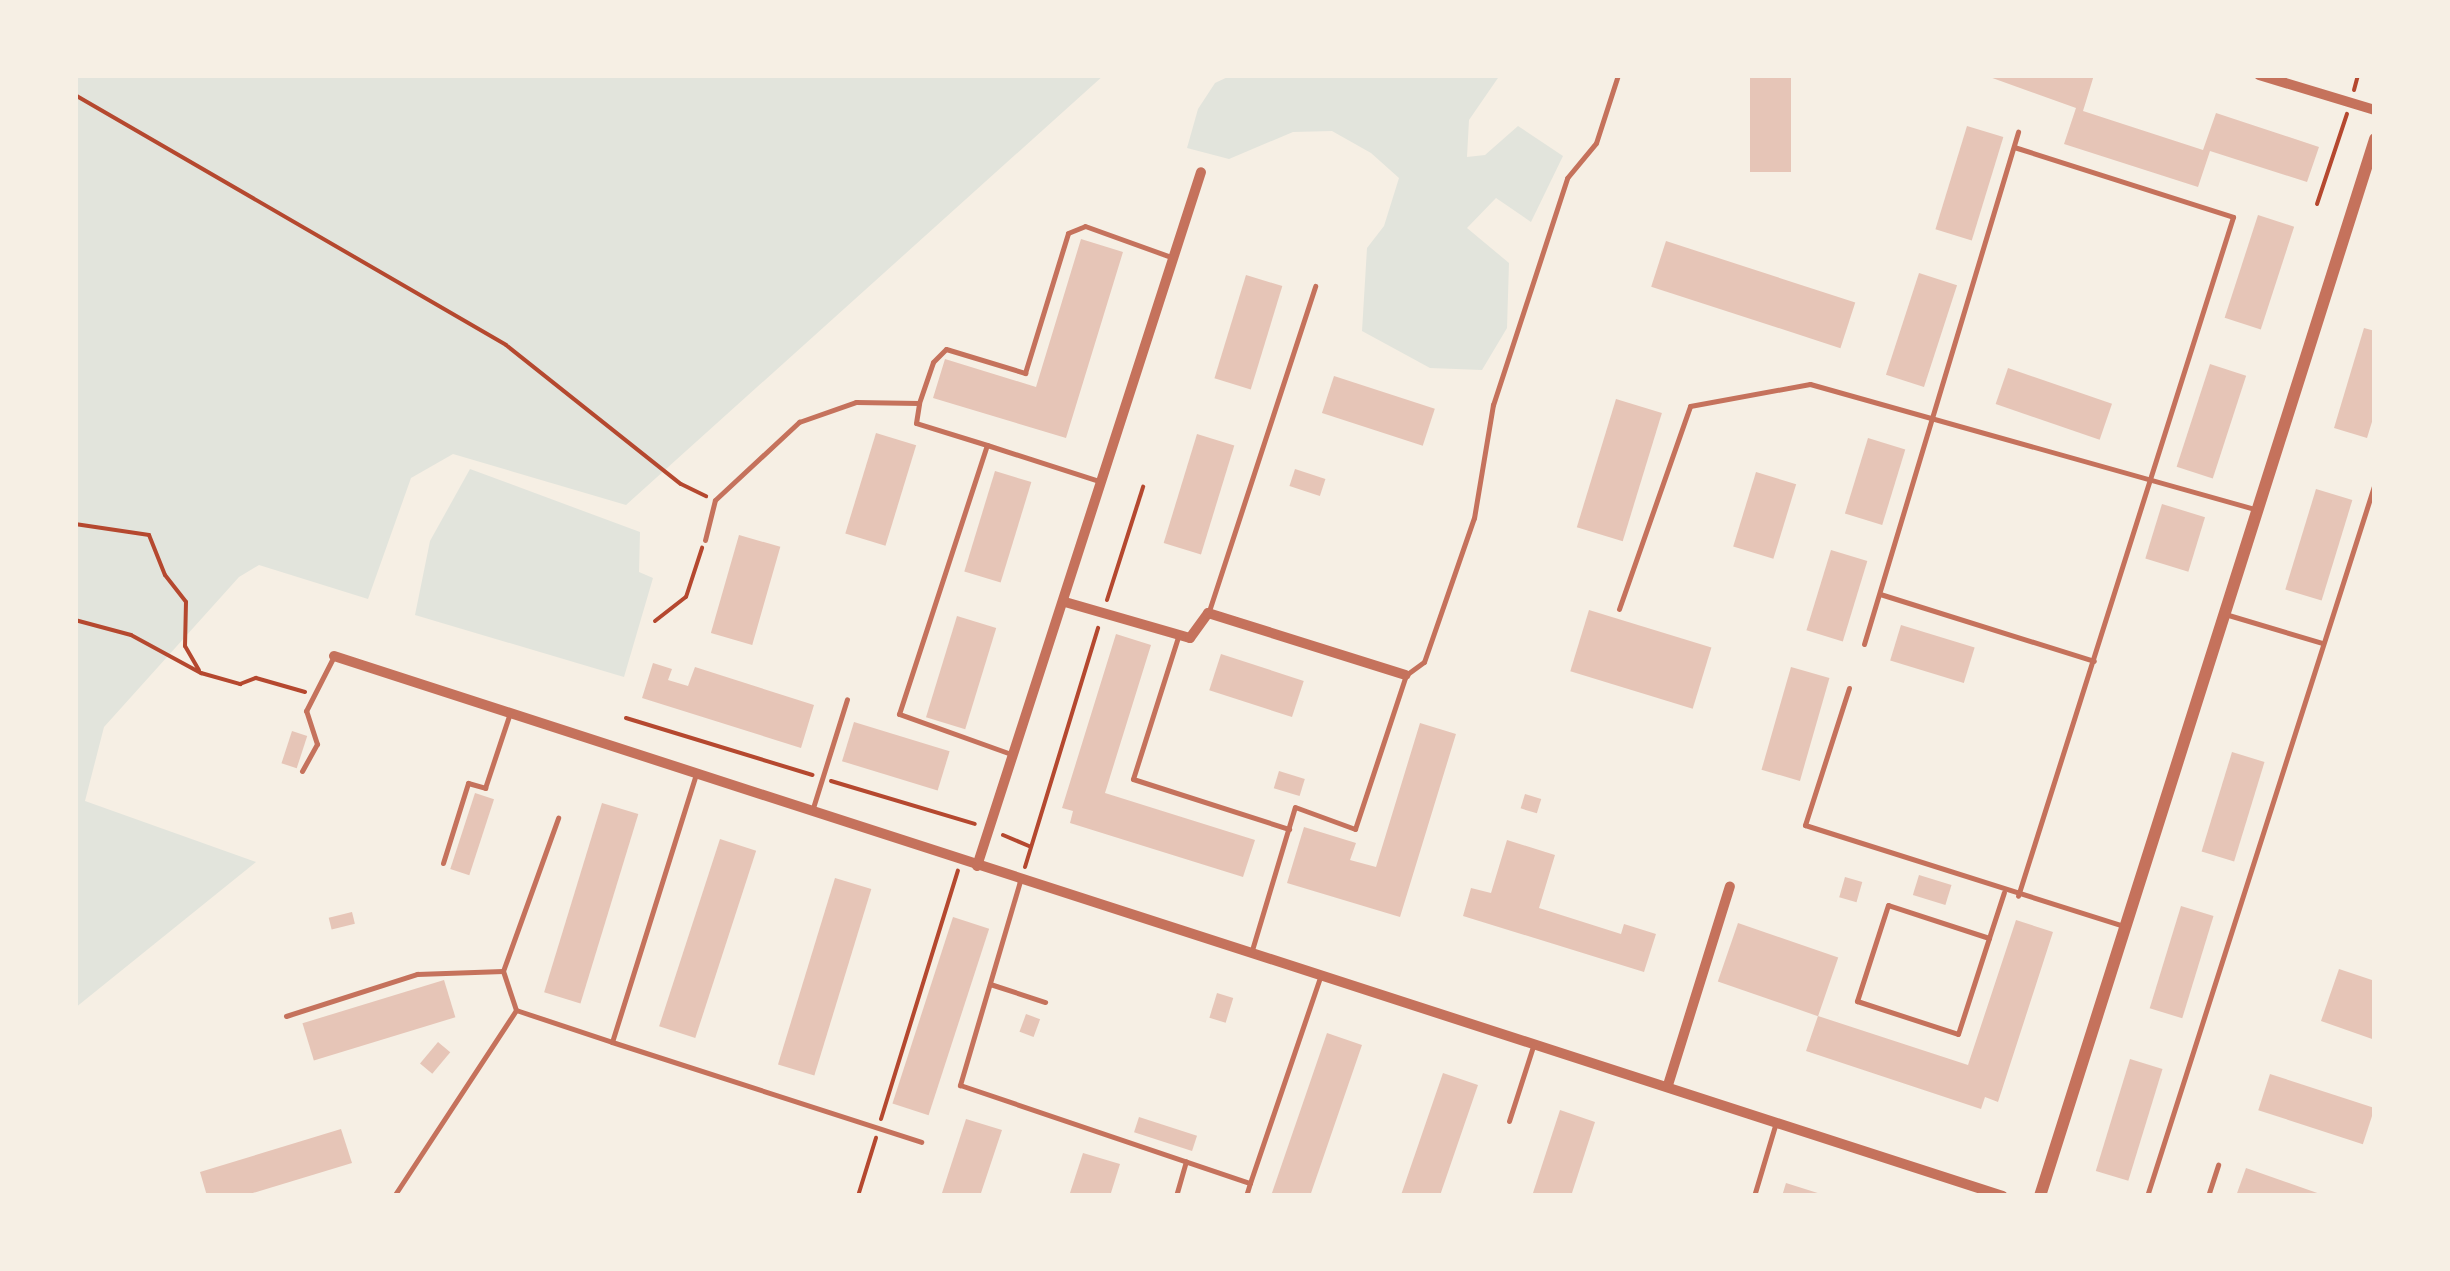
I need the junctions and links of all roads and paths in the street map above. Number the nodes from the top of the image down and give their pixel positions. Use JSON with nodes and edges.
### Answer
{"nodes":[{"id":1,"x":1618,"y":75,"type":"edge"},
{"id":2,"x":2260,"y":75,"type":"edge"},
{"id":3,"x":2358,"y":75,"type":"edge"},
{"id":4,"x":75,"y":96,"type":"edge"},
{"id":5,"x":2350,"y":103,"type":"junction"},
{"id":6,"x":2375,"y":110,"type":"edge"},
{"id":7,"x":2018,"y":132,"type":"dead end"},
{"id":8,"x":2375,"y":140,"type":"edge"},
{"id":9,"x":2014,"y":147,"type":"junction"},
{"id":10,"x":1202,"y":172,"type":"dead end"},
{"id":11,"x":2317,"y":204,"type":"dead end"},
{"id":12,"x":1171,"y":257,"type":"junction"},
{"id":13,"x":1315,"y":286,"type":"dead end"},
{"id":14,"x":920,"y":403,"type":"junction"},
{"id":15,"x":1934,"y":414,"type":"junction"},
{"id":16,"x":987,"y":445,"type":"junction"},
{"id":17,"x":2153,"y":479,"type":"junction"},
{"id":18,"x":1102,"y":482,"type":"junction"},
{"id":19,"x":2375,"y":483,"type":"edge"},
{"id":20,"x":1143,"y":487,"type":"dead end"},
{"id":21,"x":714,"y":500,"type":"junction"},
{"id":22,"x":2257,"y":510,"type":"junction"},
{"id":23,"x":75,"y":524,"type":"edge"},
{"id":24,"x":705,"y":540,"type":"joint"},
{"id":25,"x":1880,"y":594,"type":"junction"},
{"id":26,"x":1065,"y":602,"type":"junction"},
{"id":27,"x":1620,"y":609,"type":"dead end"},
{"id":28,"x":1103,"y":612,"type":"junction"},
{"id":29,"x":1208,"y":613,"type":"junction"},
{"id":30,"x":2224,"y":614,"type":"junction"},
{"id":31,"x":75,"y":620,"type":"edge"},
{"id":32,"x":656,"y":621,"type":"dead end"},
{"id":33,"x":1178,"y":635,"type":"junction"},
{"id":34,"x":2322,"y":643,"type":"junction"},
{"id":35,"x":1864,"y":644,"type":"dead end"},
{"id":36,"x":334,"y":656,"type":"joint"},
{"id":37,"x":2094,"y":661,"type":"junction"},
{"id":38,"x":201,"y":673,"type":"junction"},
{"id":39,"x":1406,"y":676,"type":"junction"},
{"id":40,"x":1850,"y":688,"type":"dead end"},
{"id":41,"x":315,"y":695,"type":"junction"},
{"id":42,"x":847,"y":700,"type":"dead end"},
{"id":43,"x":510,"y":711,"type":"junction"},
{"id":44,"x":1014,"y":755,"type":"junction"},
{"id":45,"x":302,"y":771,"type":"dead end"},
{"id":46,"x":695,"y":777,"type":"junction"},
{"id":47,"x":811,"y":814,"type":"junction"},
{"id":48,"x":558,"y":818,"type":"dead end"},
{"id":49,"x":1289,"y":829,"type":"junction"},
{"id":50,"x":961,"y":861,"type":"junction"},
{"id":51,"x":443,"y":862,"type":"dead end"},
{"id":52,"x":977,"y":866,"type":"junction"},
{"id":53,"x":1020,"y":881,"type":"junction"},
{"id":54,"x":1730,"y":886,"type":"dead end"},
{"id":55,"x":2004,"y":892,"type":"junction"},
{"id":56,"x":2018,"y":896,"type":"junction"},
{"id":57,"x":2125,"y":927,"type":"junction"},
{"id":58,"x":1989,"y":938,"type":"junction"},
{"id":59,"x":1252,"y":950,"type":"junction"},
{"id":60,"x":503,"y":971,"type":"junction"},
{"id":61,"x":1322,"y":971,"type":"junction"},
{"id":62,"x":990,"y":984,"type":"junction"},
{"id":63,"x":1044,"y":1002,"type":"dead end"},
{"id":64,"x":516,"y":1010,"type":"junction"},
{"id":65,"x":286,"y":1016,"type":"dead end"},
{"id":66,"x":1534,"y":1041,"type":"junction"},
{"id":67,"x":612,"y":1042,"type":"junction"},
{"id":68,"x":1668,"y":1085,"type":"junction"},
{"id":69,"x":1509,"y":1121,"type":"dead end"},
{"id":70,"x":1776,"y":1121,"type":"junction"},
{"id":71,"x":879,"y":1128,"type":"junction"},
{"id":72,"x":921,"y":1142,"type":"dead end"},
{"id":73,"x":1186,"y":1161,"type":"junction"},
{"id":74,"x":2218,"y":1165,"type":"dead end"},
{"id":75,"x":1250,"y":1183,"type":"junction"},
{"id":76,"x":394,"y":1196,"type":"edge"},
{"id":77,"x":858,"y":1196,"type":"edge"},
{"id":78,"x":1176,"y":1196,"type":"edge"},
{"id":79,"x":1246,"y":1196,"type":"edge"},
{"id":80,"x":1754,"y":1196,"type":"edge"},
{"id":81,"x":2003,"y":1196,"type":"edge"},
{"id":82,"x":2040,"y":1196,"type":"edge"},
{"id":83,"x":2146,"y":1196,"type":"edge"},
{"id":84,"x":2208,"y":1196,"type":"edge"}],
"edges":[{"from":1,"to":39,"type":"lane"},
{"from":2,"to":5,"type":"street"},
{"from":3,"to":5,"type":"path"},
{"from":4,"to":21,"type":"path"},
{"from":5,"to":6,"type":"street"},
{"from":5,"to":11,"type":"path"},
{"from":7,"to":9,"type":"lane"},
{"from":8,"to":22,"type":"street"},
{"from":9,"to":15,"type":"lane"},
{"from":9,"to":17,"type":"lane"},
{"from":10,"to":12,"type":"street"},
{"from":12,"to":14,"type":"lane"},
{"from":12,"to":18,"type":"street"},
{"from":13,"to":29,"type":"lane"},
{"from":14,"to":16,"type":"lane"},
{"from":14,"to":21,"type":"lane"},
{"from":15,"to":17,"type":"lane"},
{"from":15,"to":25,"type":"lane"},
{"from":15,"to":27,"type":"lane"},
{"from":16,"to":18,"type":"lane"},
{"from":16,"to":44,"type":"lane"},
{"from":17,"to":22,"type":"lane"},
{"from":17,"to":37,"type":"lane"},
{"from":18,"to":26,"type":"street"},
{"from":19,"to":34,"type":"lane"},
{"from":20,"to":28,"type":"path"},
{"from":21,"to":24,"type":"lane"},
{"from":22,"to":30,"type":"street"},
{"from":23,"to":38,"type":"path"},
{"from":24,"to":32,"type":"path"},
{"from":25,"to":35,"type":"lane"},
{"from":25,"to":37,"type":"lane"},
{"from":26,"to":28,"type":"street"},
{"from":26,"to":44,"type":"street"},
{"from":28,"to":33,"type":"street"},
{"from":28,"to":53,"type":"path"},
{"from":29,"to":33,"type":"street"},
{"from":29,"to":39,"type":"street"},
{"from":30,"to":34,"type":"lane"},
{"from":30,"to":57,"type":"street"},
{"from":31,"to":38,"type":"path"},
{"from":33,"to":49,"type":"lane"},
{"from":34,"to":83,"type":"lane"},
{"from":36,"to":41,"type":"lane"},
{"from":36,"to":43,"type":"street"},
{"from":37,"to":56,"type":"lane"},
{"from":38,"to":41,"type":"path"},
{"from":39,"to":49,"type":"lane"},
{"from":40,"to":55,"type":"lane"},
{"from":41,"to":45,"type":"lane"},
{"from":42,"to":47,"type":"lane"},
{"from":43,"to":46,"type":"street"},
{"from":43,"to":51,"type":"lane"},
{"from":44,"to":52,"type":"street"},
{"from":46,"to":47,"type":"street"},
{"from":46,"to":67,"type":"lane"},
{"from":47,"to":50,"type":"street"},
{"from":48,"to":60,"type":"lane"},
{"from":49,"to":59,"type":"lane"},
{"from":50,"to":52,"type":"street"},
{"from":50,"to":71,"type":"path"},
{"from":52,"to":53,"type":"street"},
{"from":53,"to":59,"type":"street"},
{"from":53,"to":62,"type":"lane"},
{"from":54,"to":68,"type":"street"},
{"from":55,"to":56,"type":"lane"},
{"from":55,"to":58,"type":"lane"},
{"from":56,"to":57,"type":"lane"},
{"from":57,"to":82,"type":"street"},
{"from":58,"to":58,"type":"lane"},
{"from":59,"to":61,"type":"street"},
{"from":60,"to":64,"type":"lane"},
{"from":60,"to":65,"type":"lane"},
{"from":61,"to":66,"type":"street"},
{"from":61,"to":75,"type":"lane"},
{"from":62,"to":63,"type":"lane"},
{"from":62,"to":73,"type":"lane"},
{"from":64,"to":67,"type":"lane"},
{"from":64,"to":76,"type":"lane"},
{"from":66,"to":68,"type":"street"},
{"from":66,"to":69,"type":"lane"},
{"from":67,"to":71,"type":"lane"},
{"from":68,"to":70,"type":"street"},
{"from":70,"to":80,"type":"lane"},
{"from":70,"to":81,"type":"street"},
{"from":71,"to":72,"type":"lane"},
{"from":71,"to":77,"type":"path"},
{"from":73,"to":75,"type":"lane"},
{"from":73,"to":78,"type":"lane"},
{"from":74,"to":84,"type":"lane"},
{"from":75,"to":79,"type":"lane"}]}
